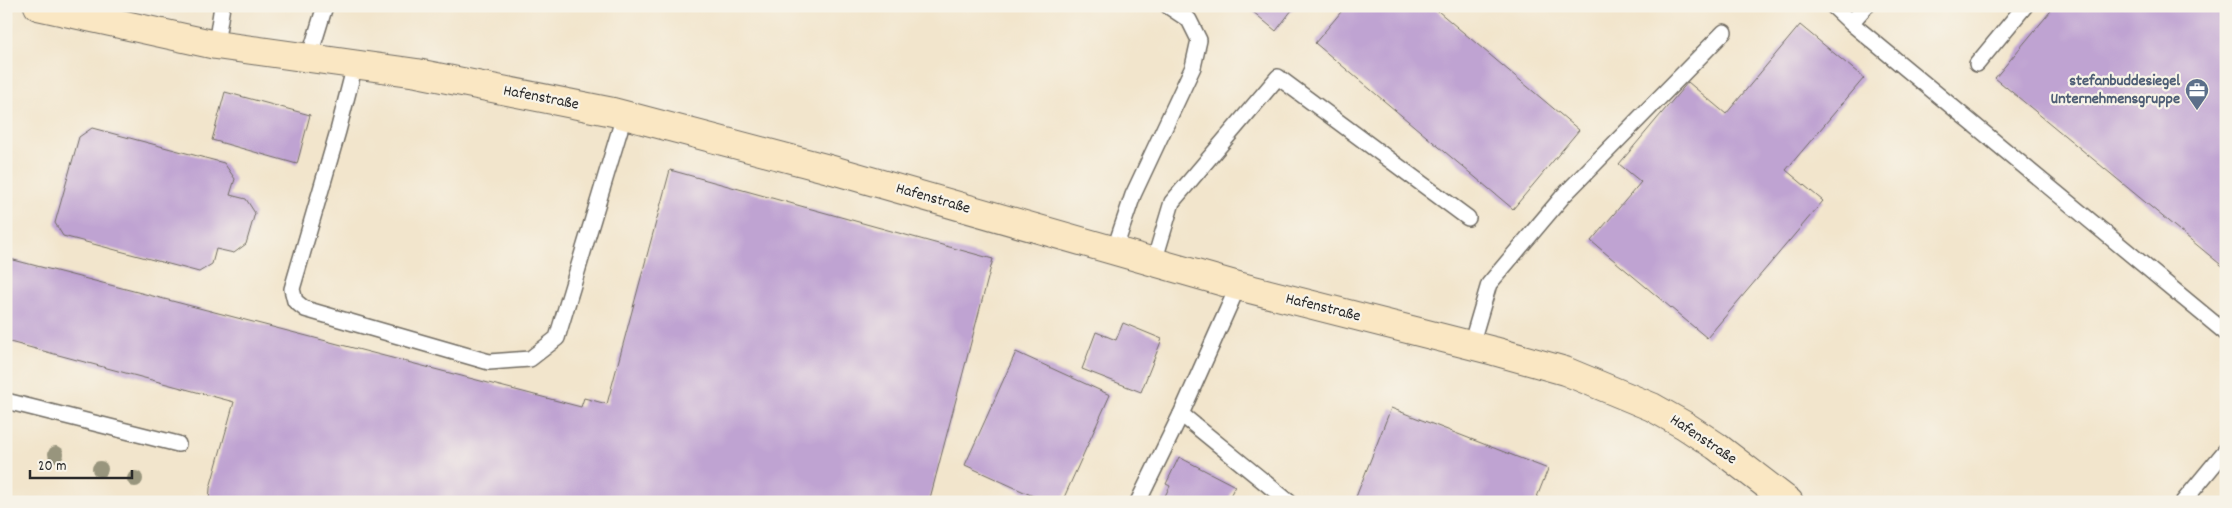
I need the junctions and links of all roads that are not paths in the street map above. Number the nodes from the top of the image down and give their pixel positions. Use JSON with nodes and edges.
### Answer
{"nodes":[{"id":1,"x":38,"y":6,"type":"edge"},
{"id":2,"x":222,"y":6,"type":"edge"},
{"id":3,"x":324,"y":6,"type":"edge"},
{"id":4,"x":1168,"y":6,"type":"edge"},
{"id":5,"x":1833,"y":6,"type":"edge"},
{"id":6,"x":1866,"y":6,"type":"edge"},
{"id":7,"x":2025,"y":6,"type":"edge"},
{"id":8,"x":1851,"y":23,"type":"junction"},
{"id":9,"x":1724,"y":32,"type":"dead end"},
{"id":10,"x":216,"y":45,"type":"junction"},
{"id":11,"x":308,"y":58,"type":"junction"},
{"id":12,"x":355,"y":64,"type":"junction"},
{"id":13,"x":1977,"y":64,"type":"dead end"},
{"id":14,"x":624,"y":116,"type":"junction"},
{"id":15,"x":1468,"y":218,"type":"dead end"},
{"id":16,"x":1114,"y":250,"type":"junction"},
{"id":17,"x":1154,"y":262,"type":"junction"},
{"id":18,"x":1238,"y":286,"type":"junction"},
{"id":19,"x":2226,"y":333,"type":"edge"},
{"id":20,"x":1471,"y":344,"type":"junction"},
{"id":21,"x":6,"y":401,"type":"edge"},
{"id":22,"x":1182,"y":414,"type":"junction"},
{"id":23,"x":178,"y":444,"type":"dead end"},
{"id":24,"x":2226,"y":450,"type":"edge"},
{"id":25,"x":1138,"y":502,"type":"edge"},
{"id":26,"x":1289,"y":502,"type":"edge"},
{"id":27,"x":1789,"y":502,"type":"edge"},
{"id":28,"x":2183,"y":502,"type":"edge"}],
"edges":[{"from":1,"to":10,"type":"street","name":"Hafenstraße"},
{"from":2,"to":10,"type":"lane"},
{"from":3,"to":11,"type":"lane"},
{"from":4,"to":16,"type":"lane"},
{"from":5,"to":8,"type":"lane"},
{"from":6,"to":8,"type":"lane"},
{"from":7,"to":13,"type":"lane"},
{"from":8,"to":19,"type":"lane"},
{"from":9,"to":20,"type":"lane"},
{"from":10,"to":11,"type":"street","name":"Hafenstraße"},
{"from":11,"to":12,"type":"street","name":"Hafenstraße"},
{"from":12,"to":14,"type":"street","name":"Hafenstraße"},
{"from":12,"to":14,"type":"lane"},
{"from":14,"to":16,"type":"street","name":"Hafenstraße"},
{"from":15,"to":17,"type":"lane"},
{"from":16,"to":17,"type":"street","name":"Hafenstraße"},
{"from":17,"to":18,"type":"street","name":"Hafenstraße"},
{"from":18,"to":20,"type":"street","name":"Hafenstraße"},
{"from":18,"to":22,"type":"lane"},
{"from":20,"to":27,"type":"street","name":"Hafenstraße"},
{"from":21,"to":23,"type":"lane"},
{"from":22,"to":25,"type":"lane"},
{"from":22,"to":26,"type":"lane"},
{"from":24,"to":28,"type":"lane"}]}
